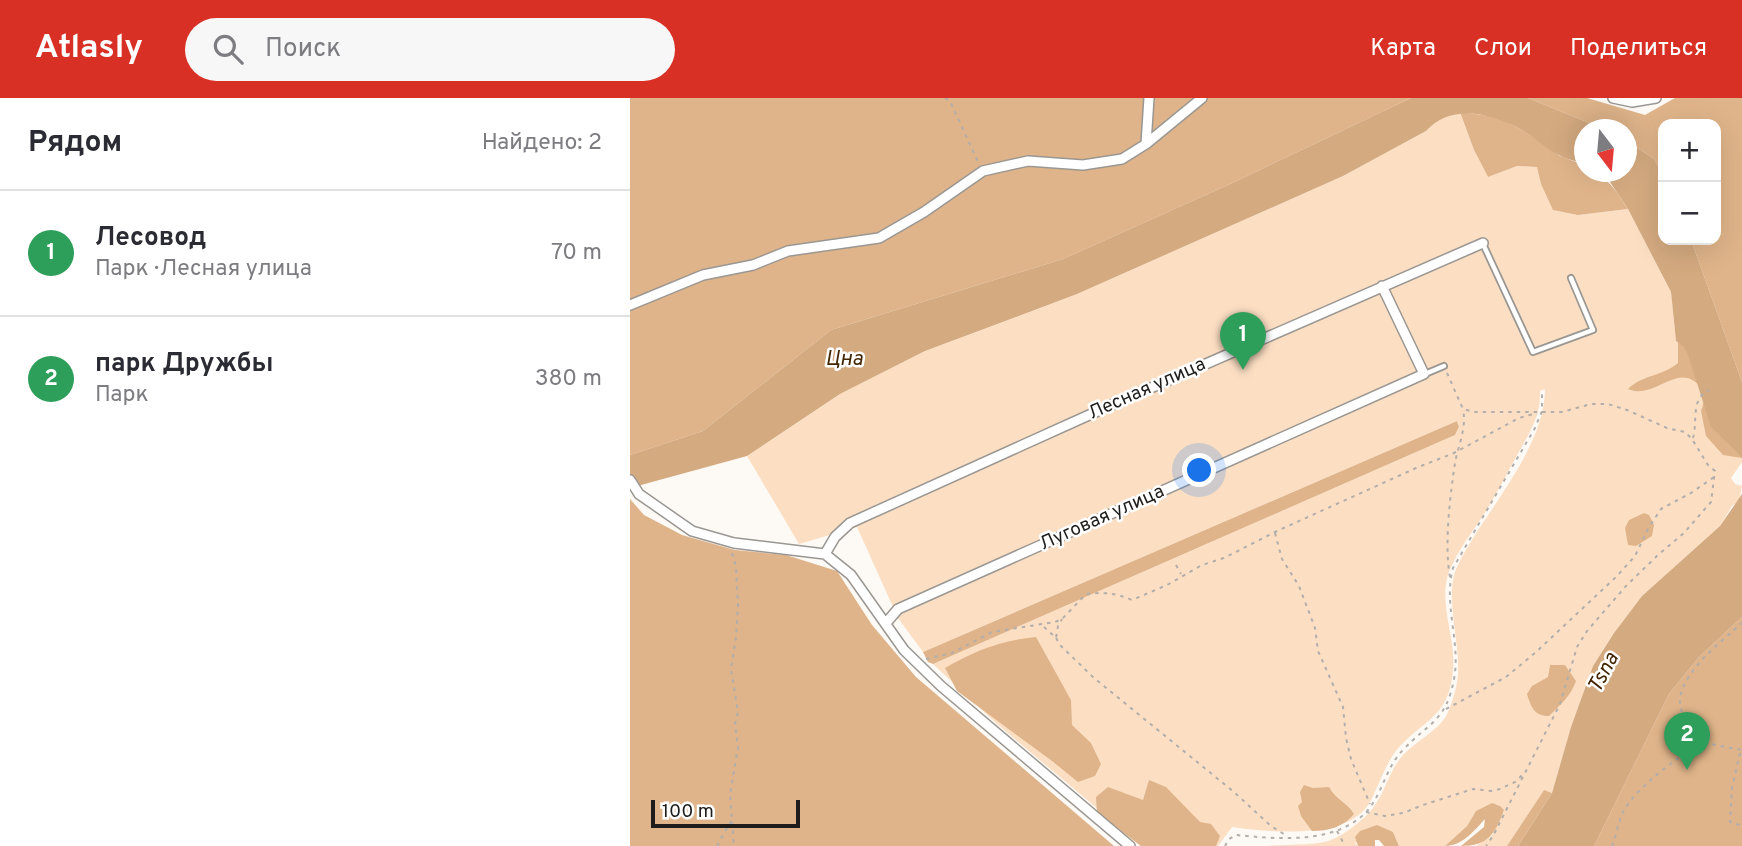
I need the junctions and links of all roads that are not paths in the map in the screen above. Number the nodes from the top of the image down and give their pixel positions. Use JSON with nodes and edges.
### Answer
{"nodes":[{"id":1,"x":1149,"y":98,"type":"edge"},
{"id":2,"x":1202,"y":98,"type":"edge"},
{"id":3,"x":1614,"y":98,"type":"edge"},
{"id":4,"x":1656,"y":98,"type":"edge"},
{"id":5,"x":1146,"y":144,"type":"junction"},
{"id":6,"x":1483,"y":243,"type":"joint"},
{"id":7,"x":1571,"y":278,"type":"dead end"},
{"id":8,"x":1382,"y":286,"type":"junction"},
{"id":9,"x":630,"y":305,"type":"edge"},
{"id":10,"x":1444,"y":366,"type":"road end"},
{"id":11,"x":1424,"y":374,"type":"junction"},
{"id":12,"x":630,"y":480,"type":"edge"},
{"id":13,"x":825,"y":554,"type":"junction"},
{"id":14,"x":886,"y":624,"type":"junction"},
{"id":15,"x":1130,"y":846,"type":"edge"}],
"edges":[{"from":1,"to":5,"type":"street"},
{"from":2,"to":5,"type":"street"},
{"from":3,"to":4,"type":"street"},
{"from":5,"to":9,"type":"street"},
{"from":6,"to":7,"type":"lane"},
{"from":6,"to":8,"type":"street","name":"Лесная улица"},
{"from":8,"to":11,"type":"street"},
{"from":8,"to":13,"type":"street","name":"Лесная улица"},
{"from":10,"to":11,"type":"lane"},
{"from":11,"to":14,"type":"street","name":"Луговая улица"},
{"from":12,"to":13,"type":"street"},
{"from":13,"to":14,"type":"street"},
{"from":14,"to":15,"type":"street"}]}
